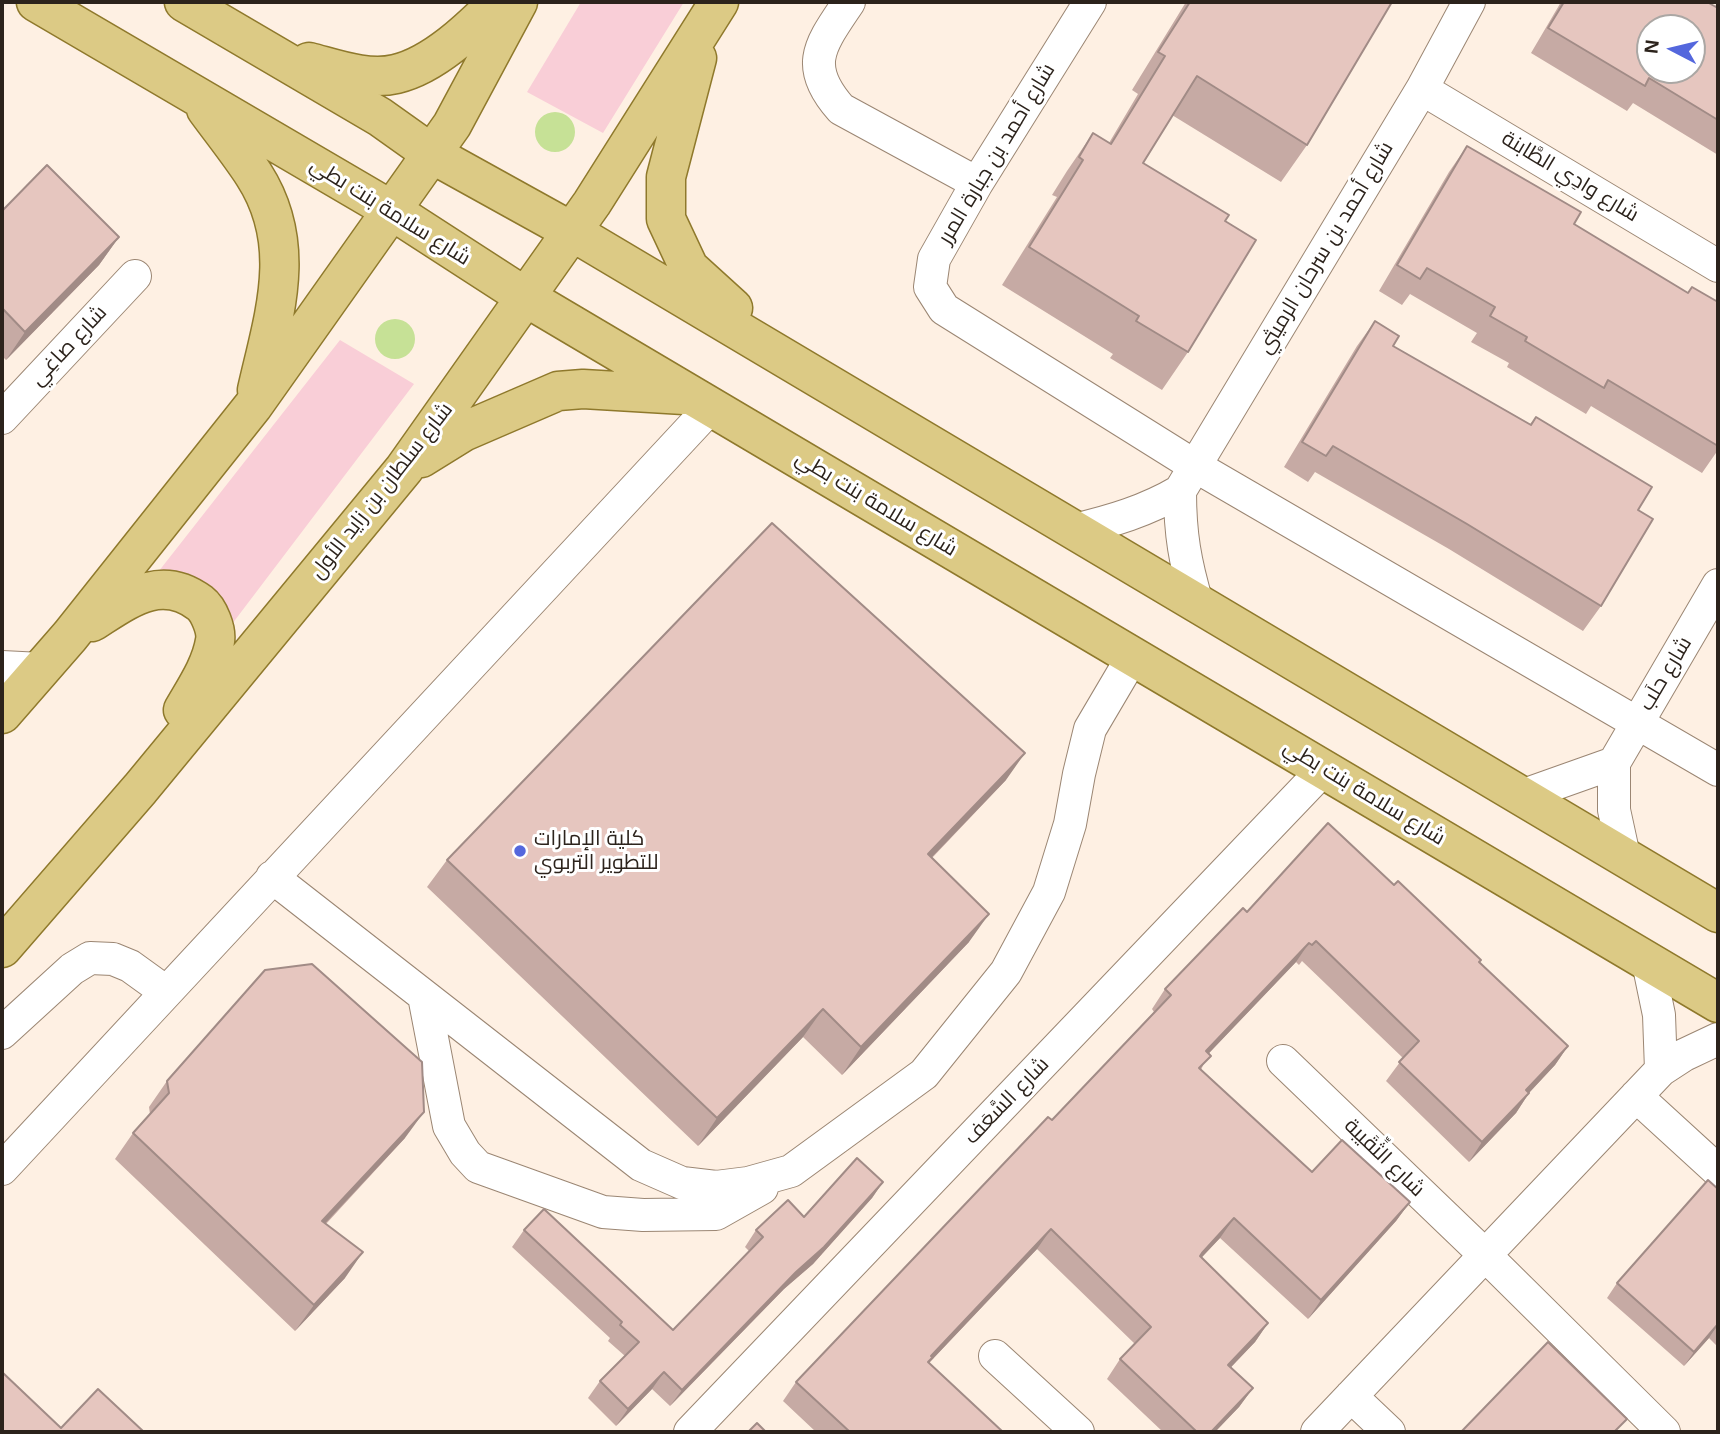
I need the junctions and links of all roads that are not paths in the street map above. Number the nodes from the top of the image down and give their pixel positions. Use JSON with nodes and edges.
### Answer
{"nodes":[{"id":1,"x":36,"y":2,"type":"edge"},
{"id":2,"x":184,"y":2,"type":"edge"},
{"id":3,"x":498,"y":2,"type":"edge"},
{"id":4,"x":518,"y":2,"type":"edge"},
{"id":5,"x":849,"y":2,"type":"edge"},
{"id":6,"x":1090,"y":2,"type":"edge"},
{"id":7,"x":1469,"y":2,"type":"edge"},
{"id":8,"x":713,"y":12,"type":"edge"},
{"id":9,"x":270,"y":52,"type":"junction"},
{"id":10,"x":1422,"y":89,"type":"junction"},
{"id":11,"x":197,"y":96,"type":"junction"},
{"id":12,"x":432,"y":154,"type":"junction"},
{"id":13,"x":977,"y":183,"type":"junction"},
{"id":14,"x":391,"y":210,"type":"junction"},
{"id":15,"x":571,"y":231,"type":"junction"},
{"id":16,"x":1718,"y":266,"type":"edge"},
{"id":17,"x":135,"y":276,"type":"dead end"},
{"id":18,"x":527,"y":298,"type":"junction"},
{"id":19,"x":794,"y":364,"type":"junction"},
{"id":20,"x":701,"y":401,"type":"junction"},
{"id":21,"x":253,"y":407,"type":"junction"},
{"id":22,"x":2,"y":416,"type":"edge"},
{"id":23,"x":404,"y":469,"type":"junction"},
{"id":24,"x":1187,"y":479,"type":"junction"},
{"id":25,"x":1074,"y":530,"type":"junction"},
{"id":26,"x":1718,"y":584,"type":"edge"},
{"id":27,"x":1197,"y":603,"type":"junction"},
{"id":28,"x":70,"y":636,"type":"junction"},
{"id":29,"x":1133,"y":656,"type":"junction"},
{"id":30,"x":2,"y":667,"type":"edge"},
{"id":31,"x":41,"y":669,"type":"junction"},
{"id":32,"x":2,"y":714,"type":"edge"},
{"id":33,"x":1637,"y":722,"type":"junction"},
{"id":34,"x":1614,"y":763,"type":"junction"},
{"id":35,"x":1324,"y":770,"type":"junction"},
{"id":36,"x":1718,"y":770,"type":"edge"},
{"id":37,"x":140,"y":789,"type":"junction"},
{"id":38,"x":1521,"y":796,"type":"junction"},
{"id":39,"x":1624,"y":856,"type":"junction"},
{"id":40,"x":272,"y":877,"type":"junction"},
{"id":41,"x":1718,"y":913,"type":"edge"},
{"id":42,"x":2,"y":948,"type":"edge"},
{"id":43,"x":1648,"y":962,"type":"junction"},
{"id":44,"x":166,"y":992,"type":"junction"},
{"id":45,"x":424,"y":996,"type":"junction"},
{"id":46,"x":1718,"y":1003,"type":"edge"},
{"id":47,"x":2,"y":1034,"type":"edge"},
{"id":48,"x":1718,"y":1040,"type":"edge"},
{"id":49,"x":1283,"y":1061,"type":"dead end"},
{"id":50,"x":1661,"y":1070,"type":"junction"},
{"id":51,"x":1636,"y":1096,"type":"junction"},
{"id":52,"x":2,"y":1169,"type":"edge"},
{"id":53,"x":791,"y":1171,"type":"junction"},
{"id":54,"x":1718,"y":1171,"type":"edge"},
{"id":55,"x":669,"y":1177,"type":"junction"},
{"id":56,"x":643,"y":1215,"type":"junction"},
{"id":57,"x":1485,"y":1255,"type":"junction"},
{"id":58,"x":995,"y":1356,"type":"dead end"},
{"id":59,"x":1351,"y":1396,"type":"junction"},
{"id":60,"x":690,"y":1432,"type":"edge"},
{"id":61,"x":1078,"y":1432,"type":"edge"},
{"id":62,"x":1317,"y":1432,"type":"edge"},
{"id":63,"x":1389,"y":1432,"type":"edge"},
{"id":64,"x":1664,"y":1432,"type":"edge"}],
"edges":[{"from":1,"to":11,"type":"main road","name":"شارع سلامة بنت بطي"},
{"from":2,"to":9,"type":"main road"},
{"from":3,"to":9,"type":"main road"},
{"from":4,"to":12,"type":"main road"},
{"from":5,"to":13,"type":"street"},
{"from":6,"to":13,"type":"street","name":"شارع أحمد بن جبارة المرر"},
{"from":7,"to":10,"type":"street","name":"شارع أحمد بن سرحان الرميثي"},
{"from":8,"to":15,"type":"main road","name":"شارع سلطان بن زايد الأول"},
{"from":8,"to":19,"type":"main road"},
{"from":9,"to":12,"type":"main road"},
{"from":10,"to":16,"type":"street","name":"شارع وادِي الطَّابنة"},
{"from":10,"to":24,"type":"street","name":"شارع أحمد بن سرحان الرميثي"},
{"from":11,"to":14,"type":"main road","name":"شارع سلامة بنت بطي"},
{"from":11,"to":21,"type":"main road"},
{"from":12,"to":14,"type":"main road"},
{"from":12,"to":15,"type":"main road"},
{"from":13,"to":24,"type":"street","name":"شارع أحمد بن جبارة المرر"},
{"from":14,"to":18,"type":"main road","name":"شارع سلامة بنت بطي"},
{"from":14,"to":21,"type":"main road"},
{"from":15,"to":18,"type":"main road","name":"شارع سلطان بن زايد الأول"},
{"from":15,"to":19,"type":"main road"},
{"from":17,"to":22,"type":"street","name":"شارع صاغِي"},
{"from":18,"to":20,"type":"main road","name":"شارع سلامة بنت بطي"},
{"from":18,"to":23,"type":"main road","name":"شارع سلطان بن زايد الأول"},
{"from":19,"to":25,"type":"main road"},
{"from":20,"to":23,"type":"main road"},
{"from":20,"to":29,"type":"main road","name":"شارع سلامة بنت بطي"},
{"from":20,"to":40,"type":"street"},
{"from":21,"to":28,"type":"main road"},
{"from":23,"to":37,"type":"main road","name":"شارع سلطان بن زايد الأول"},
{"from":24,"to":25,"type":"street","name":"شارع أحمد بن سرحان الرميثي"},
{"from":24,"to":27,"type":"street"},
{"from":24,"to":33,"type":"street","name":"شارع أحمد بن جبارة المرر"},
{"from":25,"to":27,"type":"main road"},
{"from":26,"to":33,"type":"street","name":"شارع حلَب"},
{"from":27,"to":38,"type":"main road"},
{"from":28,"to":31,"type":"main road"},
{"from":28,"to":37,"type":"main road"},
{"from":29,"to":35,"type":"main road","name":"شارع سلامة بنت بطي"},
{"from":29,"to":53,"type":"street"},
{"from":30,"to":31,"type":"street"},
{"from":31,"to":32,"type":"main road"},
{"from":33,"to":34,"type":"street","name":"شارع حلَب"},
{"from":33,"to":36,"type":"street","name":"شارع أحمد بن جبارة المرر"},
{"from":34,"to":38,"type":"street"},
{"from":34,"to":39,"type":"street","name":"شارع حلَب"},
{"from":35,"to":43,"type":"main road","name":"شارع سلامة بنت بطي"},
{"from":35,"to":60,"type":"street","name":"شارع السَّعَف"},
{"from":37,"to":42,"type":"main road","name":"شارع سلطان بن زايد الأول"},
{"from":38,"to":39,"type":"main road"},
{"from":39,"to":41,"type":"main road"},
{"from":40,"to":44,"type":"street"},
{"from":40,"to":45,"type":"street"},
{"from":43,"to":46,"type":"main road","name":"شارع سلامة بنت بطي"},
{"from":43,"to":50,"type":"street"},
{"from":44,"to":47,"type":"street"},
{"from":44,"to":52,"type":"street"},
{"from":45,"to":55,"type":"street"},
{"from":45,"to":56,"type":"street"},
{"from":48,"to":50,"type":"street"},
{"from":49,"to":57,"type":"street","name":"شارع الثِّقَيبة"},
{"from":50,"to":51,"type":"street"},
{"from":51,"to":54,"type":"street"},
{"from":51,"to":57,"type":"street"},
{"from":53,"to":55,"type":"street"},
{"from":53,"to":56,"type":"street"},
{"from":55,"to":56,"type":"street"},
{"from":57,"to":59,"type":"street"},
{"from":57,"to":64,"type":"street","name":"شارع الثِّقَيبة"},
{"from":58,"to":61,"type":"street"},
{"from":59,"to":62,"type":"street"},
{"from":59,"to":63,"type":"street"}]}
